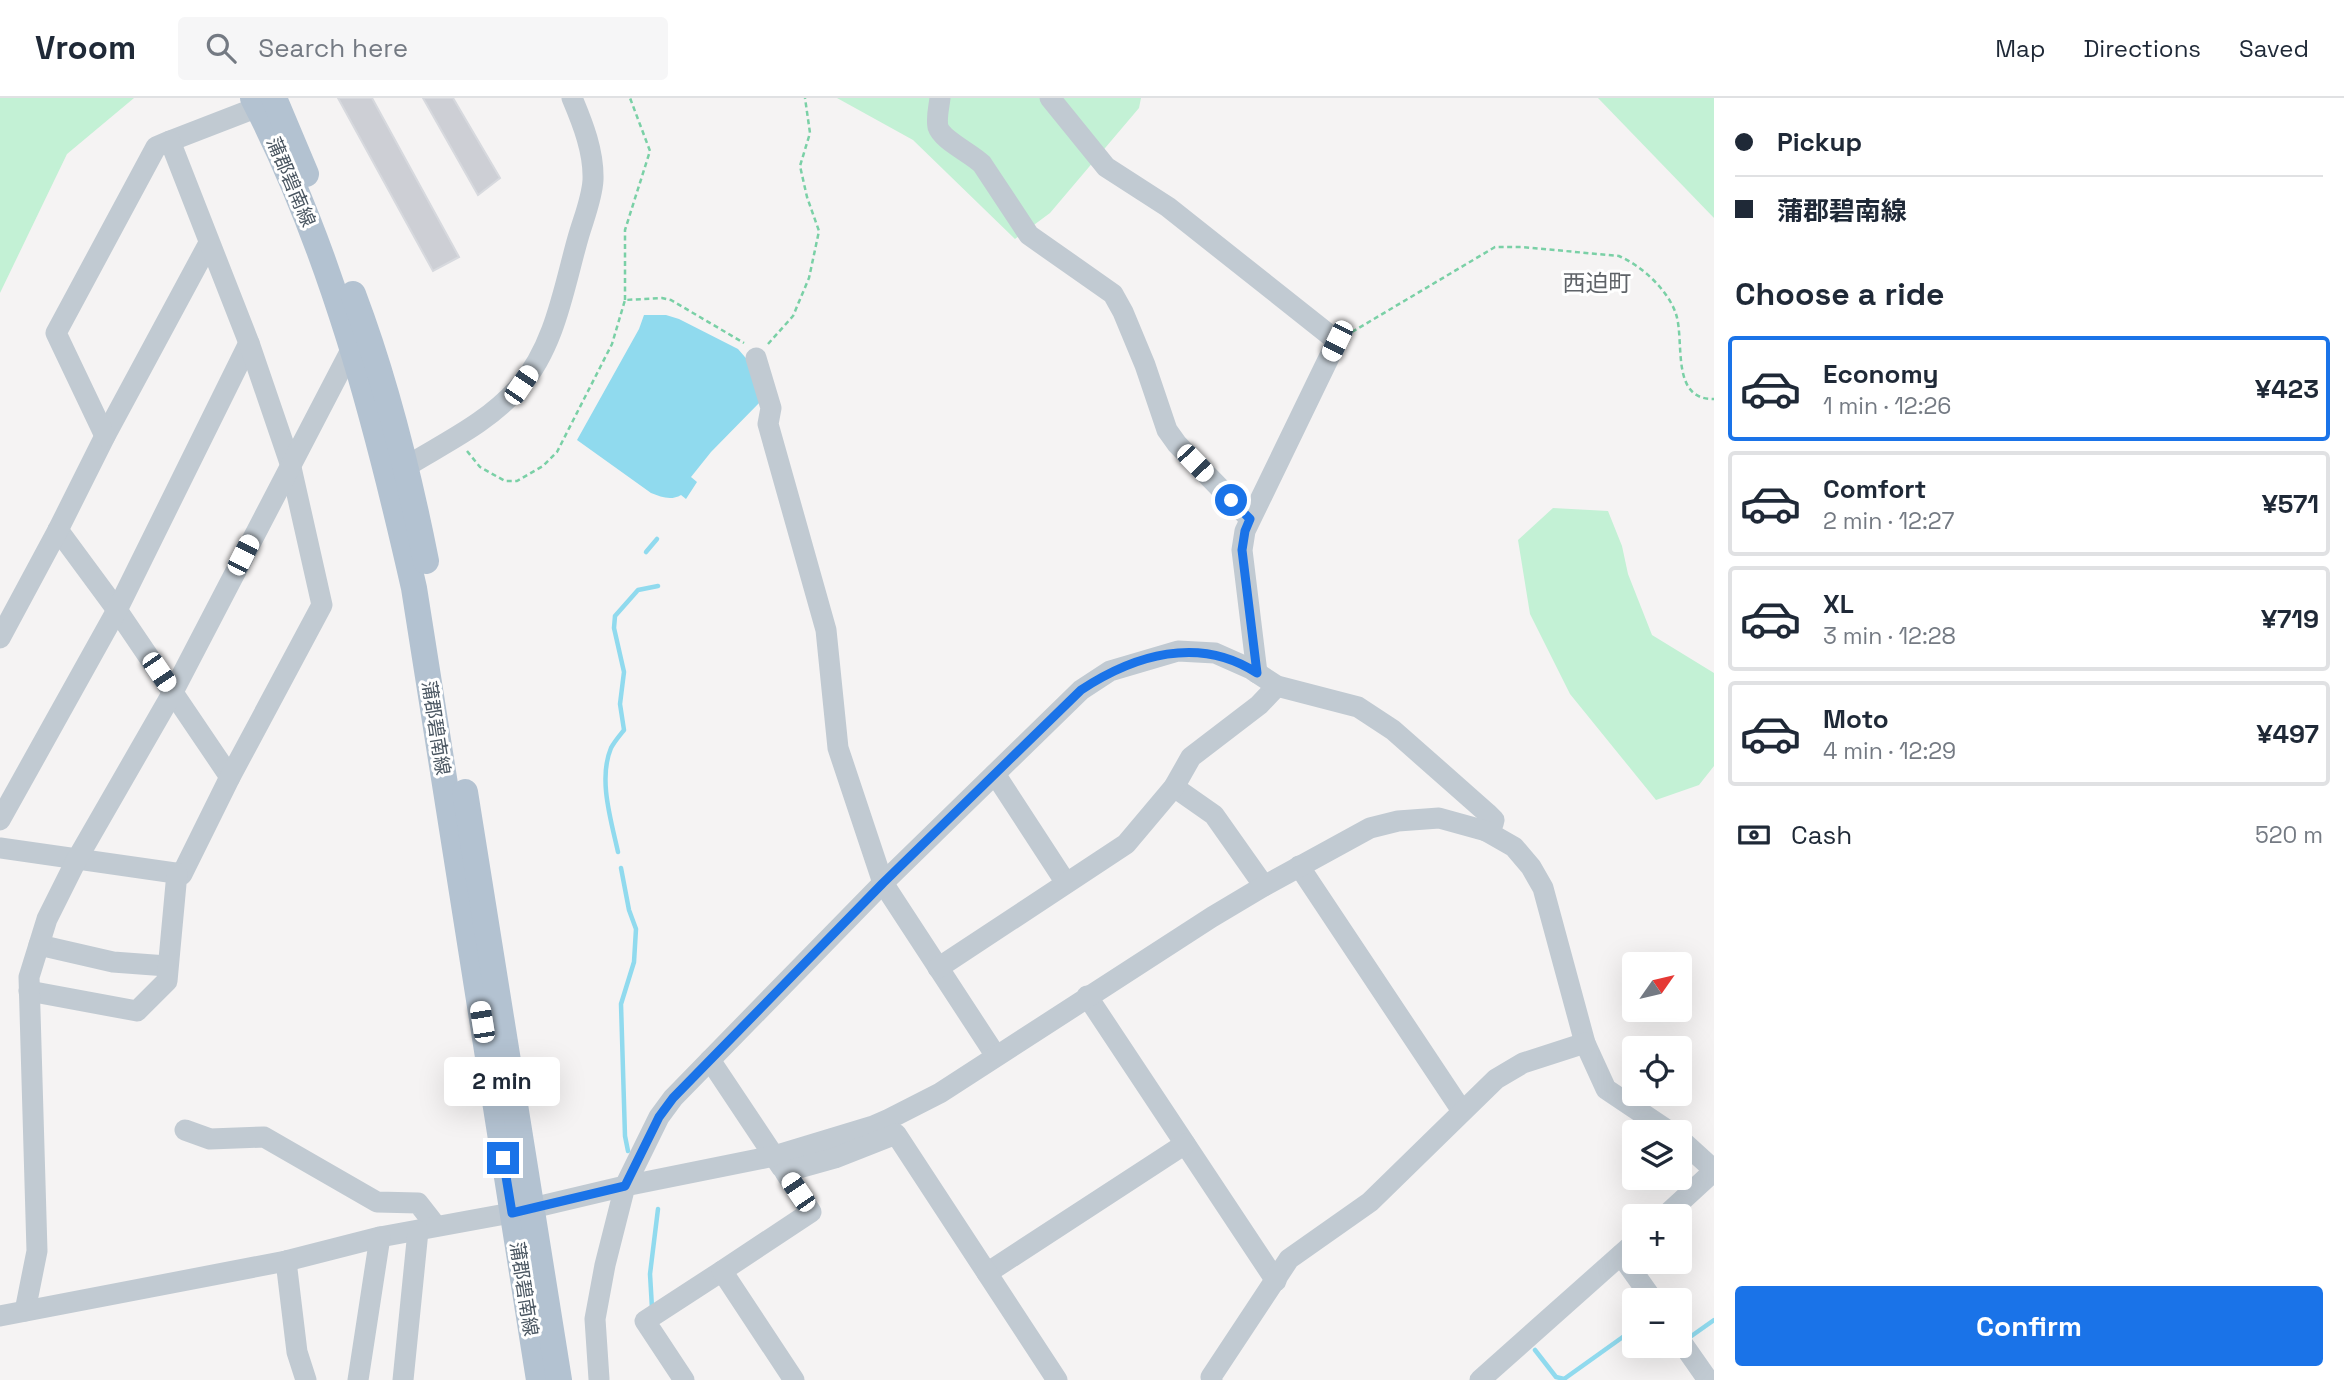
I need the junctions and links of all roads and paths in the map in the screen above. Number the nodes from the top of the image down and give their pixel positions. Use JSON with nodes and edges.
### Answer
{"nodes":[{"id":1,"x":572,"y":98,"type":"edge"},
{"id":2,"x":630,"y":98,"type":"edge"},
{"id":3,"x":805,"y":98,"type":"edge"},
{"id":4,"x":940,"y":98,"type":"edge"},
{"id":5,"x":1050,"y":98,"type":"edge"},
{"id":6,"x":261,"y":101,"type":"edge"},
{"id":7,"x":170,"y":141,"type":"junction"},
{"id":8,"x":209,"y":243,"type":"junction"},
{"id":9,"x":625,"y":299,"type":"junction"},
{"id":10,"x":1337,"y":341,"type":"junction"},
{"id":11,"x":249,"y":343,"type":"junction"},
{"id":12,"x":353,"y":346,"type":"junction"},
{"id":13,"x":756,"y":358,"type":"junction"},
{"id":14,"x":1714,"y":399,"type":"edge"},
{"id":15,"x":105,"y":436,"type":"junction"},
{"id":16,"x":457,"y":437,"type":"junction"},
{"id":17,"x":290,"y":463,"type":"junction"},
{"id":18,"x":407,"y":466,"type":"junction"},
{"id":19,"x":1250,"y":519,"type":"junction"},
{"id":20,"x":58,"y":530,"type":"junction"},
{"id":21,"x":117,"y":610,"type":"junction"},
{"id":22,"x":0,"y":638,"type":"edge"},
{"id":23,"x":1257,"y":673,"type":"junction"},
{"id":24,"x":1277,"y":685,"type":"junction"},
{"id":25,"x":173,"y":692,"type":"junction"},
{"id":26,"x":995,"y":774,"type":"junction"},
{"id":27,"x":230,"y":777,"type":"junction"},
{"id":28,"x":1174,"y":787,"type":"junction"},
{"id":29,"x":0,"y":820,"type":"edge"},
{"id":30,"x":1486,"y":831,"type":"junction"},
{"id":31,"x":0,"y":848,"type":"edge"},
{"id":32,"x":77,"y":859,"type":"junction"},
{"id":33,"x":1299,"y":866,"type":"junction"},
{"id":34,"x":177,"y":873,"type":"junction"},
{"id":35,"x":883,"y":883,"type":"junction"},
{"id":36,"x":1066,"y":883,"type":"junction"},
{"id":37,"x":1264,"y":886,"type":"junction"},
{"id":38,"x":39,"y":945,"type":"junction"},
{"id":39,"x":167,"y":966,"type":"junction"},
{"id":40,"x":938,"y":968,"type":"junction"},
{"id":41,"x":29,"y":991,"type":"junction"},
{"id":42,"x":1087,"y":996,"type":"junction"},
{"id":43,"x":1585,"y":1043,"type":"junction"},
{"id":44,"x":996,"y":1056,"type":"junction"},
{"id":45,"x":710,"y":1059,"type":"junction"},
{"id":46,"x":1462,"y":1111,"type":"junction"},
{"id":47,"x":1652,"y":1120,"type":"edge"},
{"id":48,"x":185,"y":1130,"type":"dead end"},
{"id":49,"x":1185,"y":1144,"type":"junction"},
{"id":50,"x":1692,"y":1150,"type":"edge"},
{"id":51,"x":780,"y":1164,"type":"junction"},
{"id":52,"x":1714,"y":1170,"type":"edge"},
{"id":53,"x":625,"y":1186,"type":"junction"},
{"id":54,"x":1678,"y":1204,"type":"edge"},
{"id":55,"x":521,"y":1210,"type":"junction"},
{"id":56,"x":427,"y":1228,"type":"junction"},
{"id":57,"x":380,"y":1237,"type":"junction"},
{"id":58,"x":1622,"y":1254,"type":"edge"},
{"id":59,"x":286,"y":1261,"type":"junction"},
{"id":60,"x":722,"y":1271,"type":"junction"},
{"id":61,"x":987,"y":1273,"type":"junction"},
{"id":62,"x":1276,"y":1281,"type":"junction"},
{"id":63,"x":25,"y":1311,"type":"junction"},
{"id":64,"x":0,"y":1316,"type":"edge"},
{"id":65,"x":1692,"y":1357,"type":"edge"},
{"id":66,"x":599,"y":1379,"type":"edge"},
{"id":67,"x":306,"y":1380,"type":"edge"},
{"id":68,"x":358,"y":1380,"type":"edge"},
{"id":69,"x":402,"y":1380,"type":"edge"},
{"id":70,"x":539,"y":1380,"type":"edge"},
{"id":71,"x":559,"y":1380,"type":"edge"},
{"id":72,"x":684,"y":1380,"type":"edge"},
{"id":73,"x":793,"y":1380,"type":"edge"},
{"id":74,"x":1057,"y":1380,"type":"edge"},
{"id":75,"x":1212,"y":1380,"type":"edge"},
{"id":76,"x":1480,"y":1380,"type":"edge"},
{"id":77,"x":1708,"y":1380,"type":"edge"}],
"edges":[{"from":1,"to":16,"type":"street"},
{"from":2,"to":9,"type":"path"},
{"from":3,"to":13,"type":"path"},
{"from":4,"to":19,"type":"street"},
{"from":5,"to":10,"type":"street"},
{"from":6,"to":7,"type":"street"},
{"from":6,"to":12,"type":"main road","name":"蒲郡碧南線"},
{"from":6,"to":18,"type":"main road","name":"蒲郡碧南線"},
{"from":7,"to":8,"type":"street"},
{"from":7,"to":15,"type":"street"},
{"from":8,"to":11,"type":"street"},
{"from":8,"to":15,"type":"street"},
{"from":9,"to":13,"type":"path"},
{"from":9,"to":16,"type":"path"},
{"from":10,"to":14,"type":"path"},
{"from":10,"to":19,"type":"street"},
{"from":11,"to":17,"type":"street"},
{"from":11,"to":21,"type":"street"},
{"from":12,"to":17,"type":"street"},
{"from":12,"to":55,"type":"main road","name":"蒲郡碧南線"},
{"from":13,"to":35,"type":"street"},
{"from":15,"to":20,"type":"street"},
{"from":16,"to":18,"type":"street"},
{"from":17,"to":25,"type":"street"},
{"from":17,"to":27,"type":"street"},
{"from":18,"to":55,"type":"main road","name":"蒲郡碧南線"},
{"from":19,"to":23,"type":"street"},
{"from":20,"to":21,"type":"street"},
{"from":20,"to":22,"type":"street"},
{"from":21,"to":25,"type":"street"},
{"from":21,"to":29,"type":"street"},
{"from":23,"to":24,"type":"street"},
{"from":23,"to":26,"type":"street"},
{"from":24,"to":28,"type":"street"},
{"from":24,"to":30,"type":"street"},
{"from":25,"to":27,"type":"street"},
{"from":25,"to":32,"type":"street"},
{"from":26,"to":35,"type":"street"},
{"from":26,"to":36,"type":"street"},
{"from":27,"to":34,"type":"street"},
{"from":28,"to":36,"type":"street"},
{"from":28,"to":37,"type":"street"},
{"from":30,"to":33,"type":"street"},
{"from":30,"to":43,"type":"street"},
{"from":31,"to":32,"type":"street"},
{"from":32,"to":34,"type":"street"},
{"from":32,"to":38,"type":"street"},
{"from":33,"to":37,"type":"street"},
{"from":33,"to":46,"type":"street"},
{"from":34,"to":39,"type":"street"},
{"from":35,"to":40,"type":"street"},
{"from":35,"to":45,"type":"street"},
{"from":36,"to":40,"type":"street"},
{"from":37,"to":42,"type":"street"},
{"from":38,"to":39,"type":"street"},
{"from":38,"to":41,"type":"street"},
{"from":39,"to":41,"type":"street"},
{"from":40,"to":44,"type":"street"},
{"from":41,"to":63,"type":"street"},
{"from":42,"to":44,"type":"street"},
{"from":42,"to":49,"type":"street"},
{"from":43,"to":46,"type":"street"},
{"from":43,"to":47,"type":"street"},
{"from":44,"to":51,"type":"street"},
{"from":45,"to":51,"type":"street"},
{"from":45,"to":53,"type":"street"},
{"from":46,"to":62,"type":"street"},
{"from":48,"to":56,"type":"street"},
{"from":49,"to":61,"type":"street"},
{"from":49,"to":62,"type":"street"},
{"from":50,"to":52,"type":"street"},
{"from":51,"to":53,"type":"street"},
{"from":51,"to":60,"type":"street"},
{"from":51,"to":61,"type":"street"},
{"from":52,"to":54,"type":"street"},
{"from":53,"to":55,"type":"street"},
{"from":53,"to":66,"type":"street"},
{"from":55,"to":56,"type":"street"},
{"from":55,"to":70,"type":"main road","name":"蒲郡碧南線"},
{"from":55,"to":71,"type":"main road","name":"蒲郡碧南線"},
{"from":56,"to":57,"type":"street"},
{"from":56,"to":69,"type":"street"},
{"from":57,"to":59,"type":"street"},
{"from":57,"to":68,"type":"street"},
{"from":58,"to":76,"type":"street"},
{"from":59,"to":63,"type":"street"},
{"from":59,"to":67,"type":"street"},
{"from":60,"to":72,"type":"street"},
{"from":60,"to":73,"type":"street"},
{"from":61,"to":74,"type":"street"},
{"from":62,"to":75,"type":"street"},
{"from":63,"to":64,"type":"street"},
{"from":65,"to":77,"type":"street"}]}
